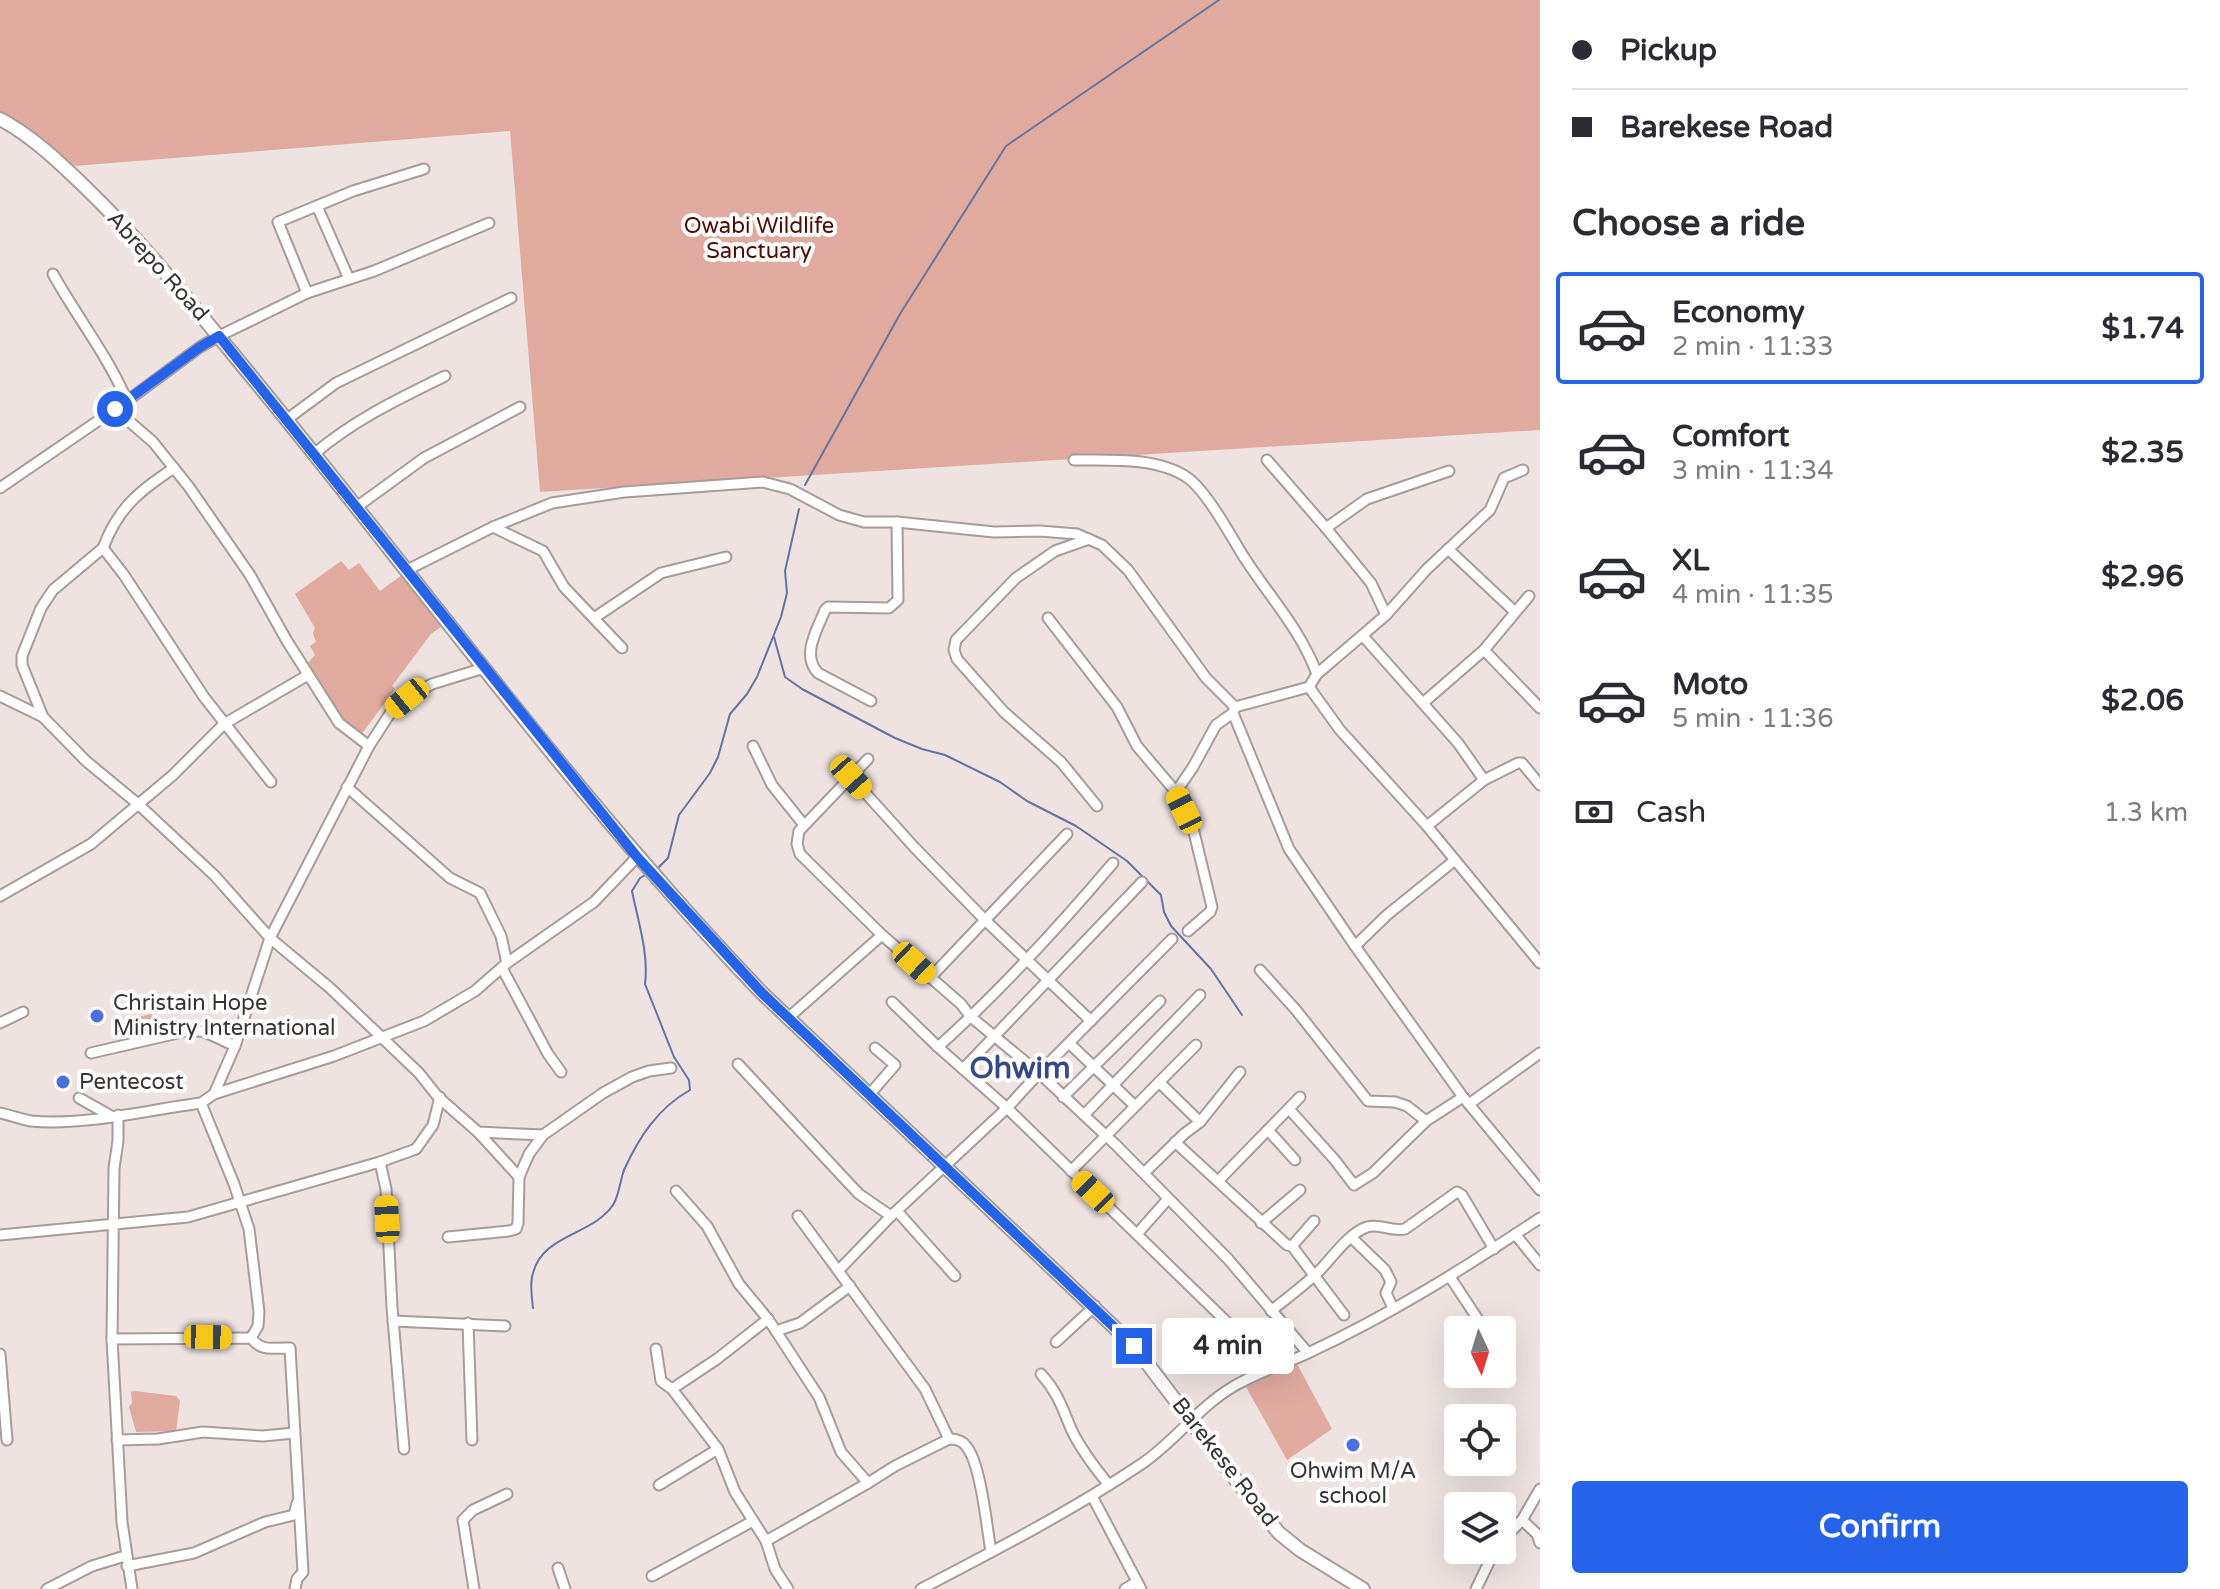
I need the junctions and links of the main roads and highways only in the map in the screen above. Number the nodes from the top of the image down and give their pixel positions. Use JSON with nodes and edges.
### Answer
{"nodes":[{"id":1,"x":0,"y":119,"type":"edge"},
{"id":2,"x":658,"y":880,"type":"joint"},
{"id":3,"x":1363,"y":1589,"type":"edge"}],
"edges":[{"from":1,"to":2,"type":"main road","name":"Abrepo Road"},
{"from":2,"to":3,"type":"main road","name":"Barekese Road"}]}
